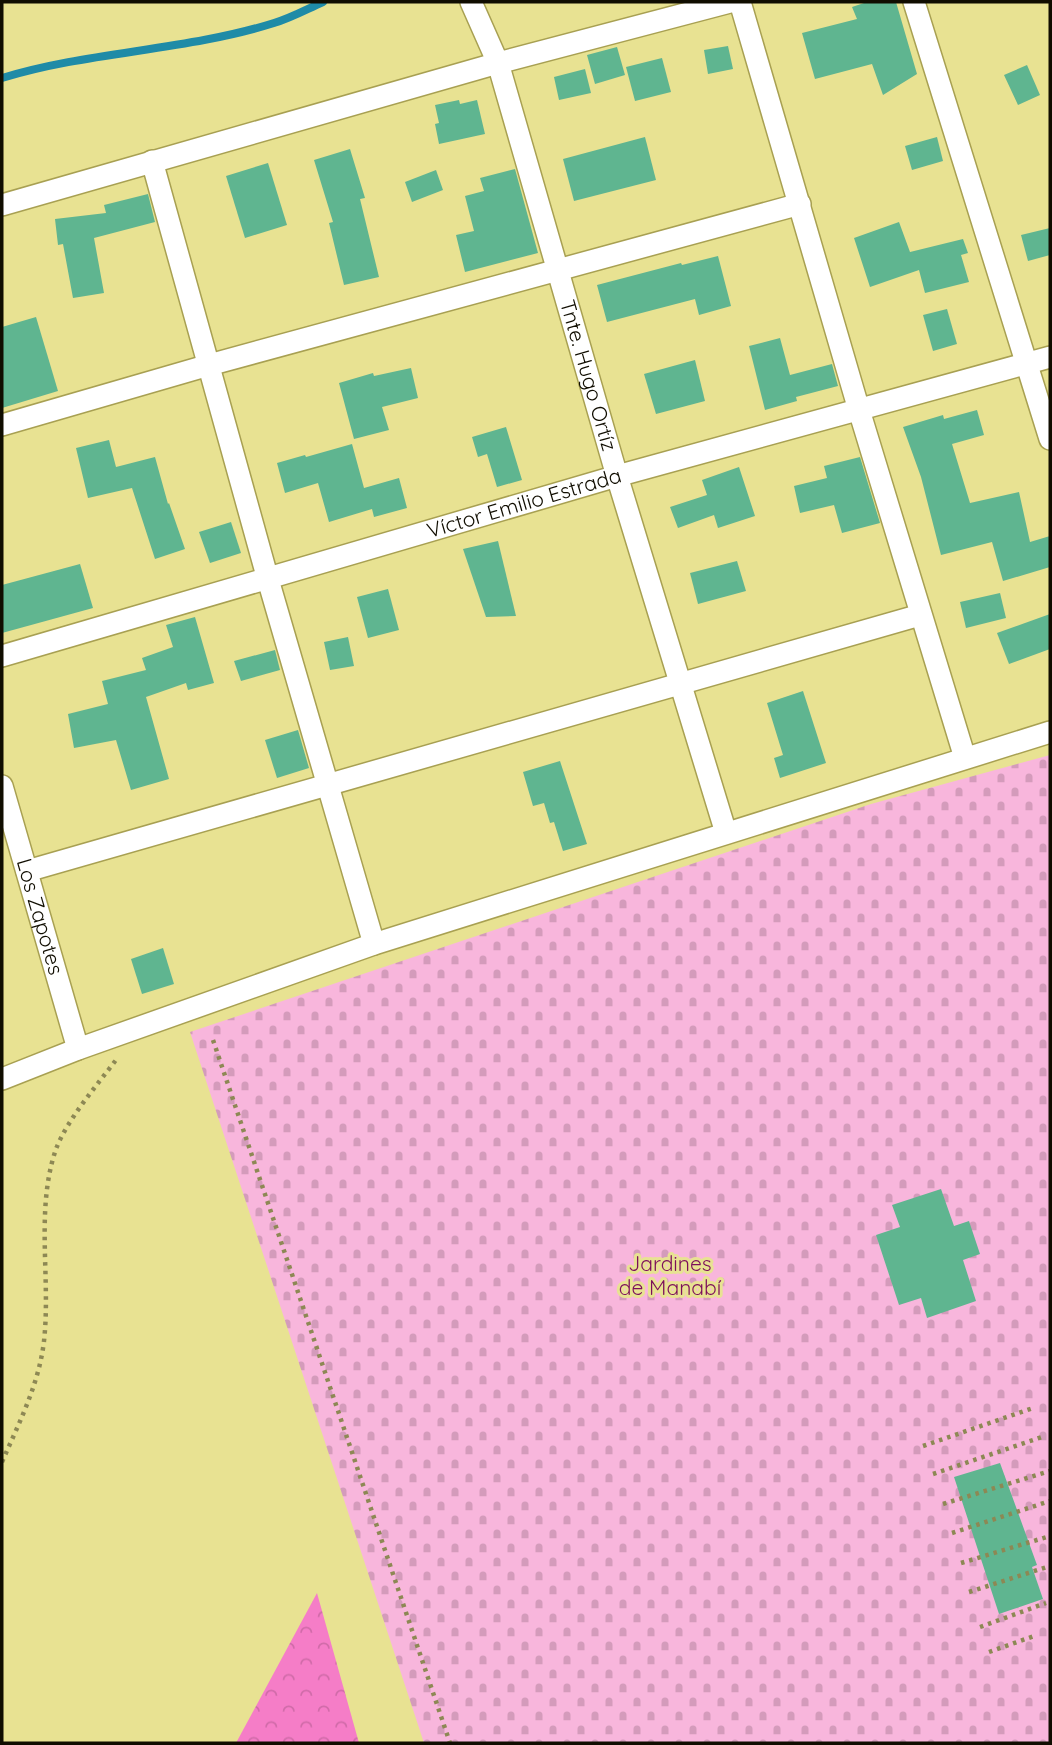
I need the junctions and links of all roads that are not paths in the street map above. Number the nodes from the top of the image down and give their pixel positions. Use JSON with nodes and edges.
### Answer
{"nodes":[{"id":1,"x":471,"y":2,"type":"edge"},
{"id":2,"x":730,"y":2,"type":"edge"},
{"id":3,"x":740,"y":2,"type":"edge"},
{"id":4,"x":914,"y":2,"type":"edge"},
{"id":5,"x":494,"y":54,"type":"junction"},
{"id":6,"x":152,"y":161,"type":"junction"},
{"id":7,"x":800,"y":204,"type":"junction"},
{"id":8,"x":2,"y":205,"type":"edge"},
{"id":9,"x":558,"y":269,"type":"junction"},
{"id":10,"x":1050,"y":357,"type":"edge"},
{"id":11,"x":1026,"y":364,"type":"junction"},
{"id":12,"x":209,"y":365,"type":"junction"},
{"id":13,"x":859,"y":410,"type":"junction"},
{"id":14,"x":2,"y":425,"type":"edge"},
{"id":15,"x":1050,"y":439,"type":"edge"},
{"id":16,"x":617,"y":476,"type":"junction"},
{"id":17,"x":267,"y":576,"type":"junction"},
{"id":18,"x":920,"y":615,"type":"junction"},
{"id":19,"x":2,"y":656,"type":"edge"},
{"id":20,"x":680,"y":683,"type":"junction"},
{"id":21,"x":1050,"y":732,"type":"edge"},
{"id":22,"x":965,"y":758,"type":"junction"},
{"id":23,"x":329,"y":784,"type":"junction"},
{"id":24,"x":2,"y":786,"type":"edge"},
{"id":25,"x":726,"y":832,"type":"junction"},
{"id":26,"x":27,"y":871,"type":"junction"},
{"id":27,"x":374,"y":944,"type":"junction"},
{"id":28,"x":78,"y":1049,"type":"junction"},
{"id":29,"x":2,"y":1079,"type":"edge"}],
"edges":[{"from":1,"to":5,"type":"street","name":"Tnte. Hugo Ortíz"},
{"from":2,"to":5,"type":"street"},
{"from":3,"to":7,"type":"street"},
{"from":4,"to":11,"type":"street"},
{"from":5,"to":6,"type":"street"},
{"from":5,"to":9,"type":"street","name":"Tnte. Hugo Ortíz"},
{"from":6,"to":8,"type":"street"},
{"from":6,"to":12,"type":"street"},
{"from":7,"to":9,"type":"street"},
{"from":7,"to":13,"type":"street"},
{"from":9,"to":12,"type":"street"},
{"from":9,"to":16,"type":"street","name":"Tnte. Hugo Ortíz"},
{"from":10,"to":11,"type":"street","name":"Víctor Emilio Estrada"},
{"from":11,"to":13,"type":"street","name":"Víctor Emilio Estrada"},
{"from":11,"to":15,"type":"street"},
{"from":12,"to":14,"type":"street"},
{"from":12,"to":17,"type":"street"},
{"from":13,"to":16,"type":"street","name":"Víctor Emilio Estrada"},
{"from":13,"to":18,"type":"street"},
{"from":16,"to":17,"type":"street","name":"Víctor Emilio Estrada"},
{"from":16,"to":20,"type":"street","name":"Tnte. Hugo Ortíz"},
{"from":17,"to":19,"type":"street","name":"Víctor Emilio Estrada"},
{"from":17,"to":23,"type":"street"},
{"from":18,"to":20,"type":"street"},
{"from":18,"to":22,"type":"street"},
{"from":20,"to":23,"type":"street"},
{"from":20,"to":25,"type":"street","name":"Tnte. Hugo Ortíz"},
{"from":21,"to":22,"type":"street"},
{"from":22,"to":25,"type":"street"},
{"from":23,"to":26,"type":"street"},
{"from":23,"to":27,"type":"street"},
{"from":24,"to":26,"type":"street","name":"Los Zapotes"},
{"from":25,"to":27,"type":"street"},
{"from":26,"to":28,"type":"street","name":"Los Zapotes"},
{"from":27,"to":28,"type":"street"},
{"from":28,"to":29,"type":"street"}]}
